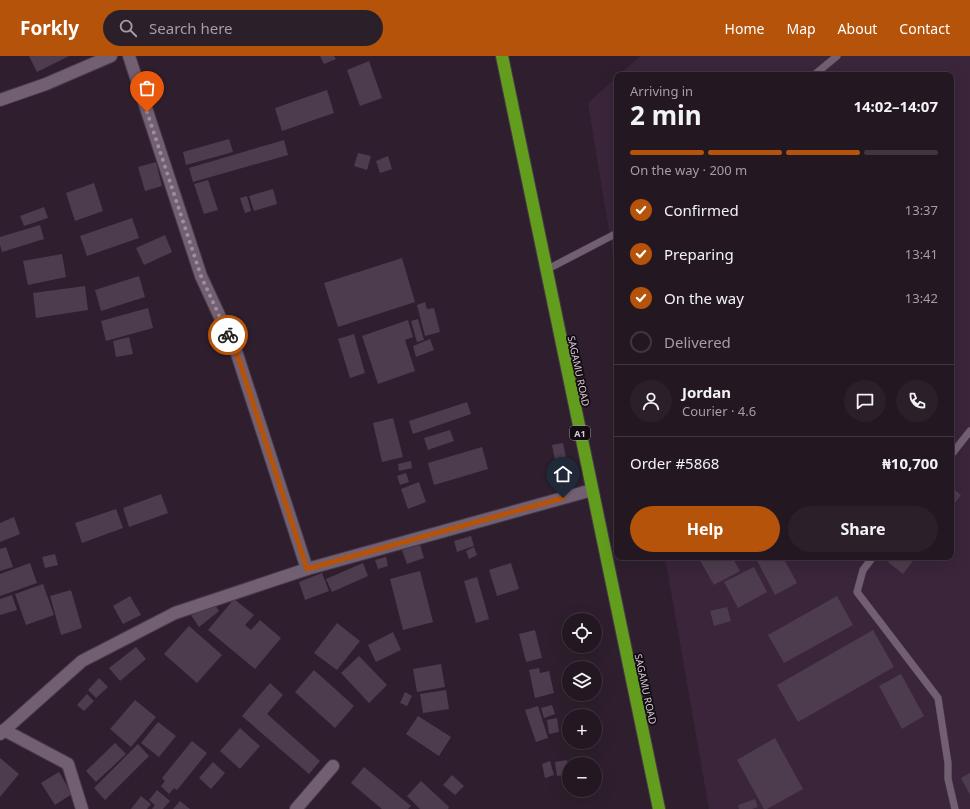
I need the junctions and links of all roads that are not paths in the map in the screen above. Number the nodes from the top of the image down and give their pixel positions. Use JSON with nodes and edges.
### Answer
{"nodes":[{"id":1,"x":111,"y":56,"type":"edge"},
{"id":2,"x":129,"y":56,"type":"edge"},
{"id":3,"x":502,"y":56,"type":"edge"},
{"id":4,"x":837,"y":56,"type":"edge"},
{"id":5,"x":818,"y":72,"type":"edge"},
{"id":6,"x":0,"y":100,"type":"edge"},
{"id":7,"x":614,"y":235,"type":"edge"},
{"id":8,"x":546,"y":270,"type":"junction"},
{"id":9,"x":970,"y":431,"type":"edge"},
{"id":10,"x":954,"y":451,"type":"edge"},
{"id":11,"x":592,"y":490,"type":"junction"},
{"id":12,"x":871,"y":560,"type":"edge"},
{"id":13,"x":307,"y":569,"type":"junction"},
{"id":14,"x":2,"y":732,"type":"edge"},
{"id":15,"x":333,"y":766,"type":"dead end"},
{"id":16,"x":82,"y":809,"type":"edge"},
{"id":17,"x":296,"y":809,"type":"edge"},
{"id":18,"x":659,"y":809,"type":"edge"},
{"id":19,"x":955,"y":809,"type":"edge"}],
"edges":[{"from":1,"to":6,"type":"street"},
{"from":2,"to":13,"type":"street"},
{"from":3,"to":8,"type":"highway","name":"SAGAMU ROAD","number":"A1"},
{"from":4,"to":5,"type":"lane"},
{"from":7,"to":8,"type":"lane"},
{"from":8,"to":11,"type":"highway","name":"SAGAMU ROAD","number":"A1"},
{"from":9,"to":10,"type":"lane"},
{"from":11,"to":13,"type":"street"},
{"from":11,"to":18,"type":"highway","name":"SAGAMU ROAD","number":"A1"},
{"from":12,"to":19,"type":"lane"},
{"from":13,"to":14,"type":"street"},
{"from":14,"to":16,"type":"street"},
{"from":15,"to":17,"type":"street"}]}
